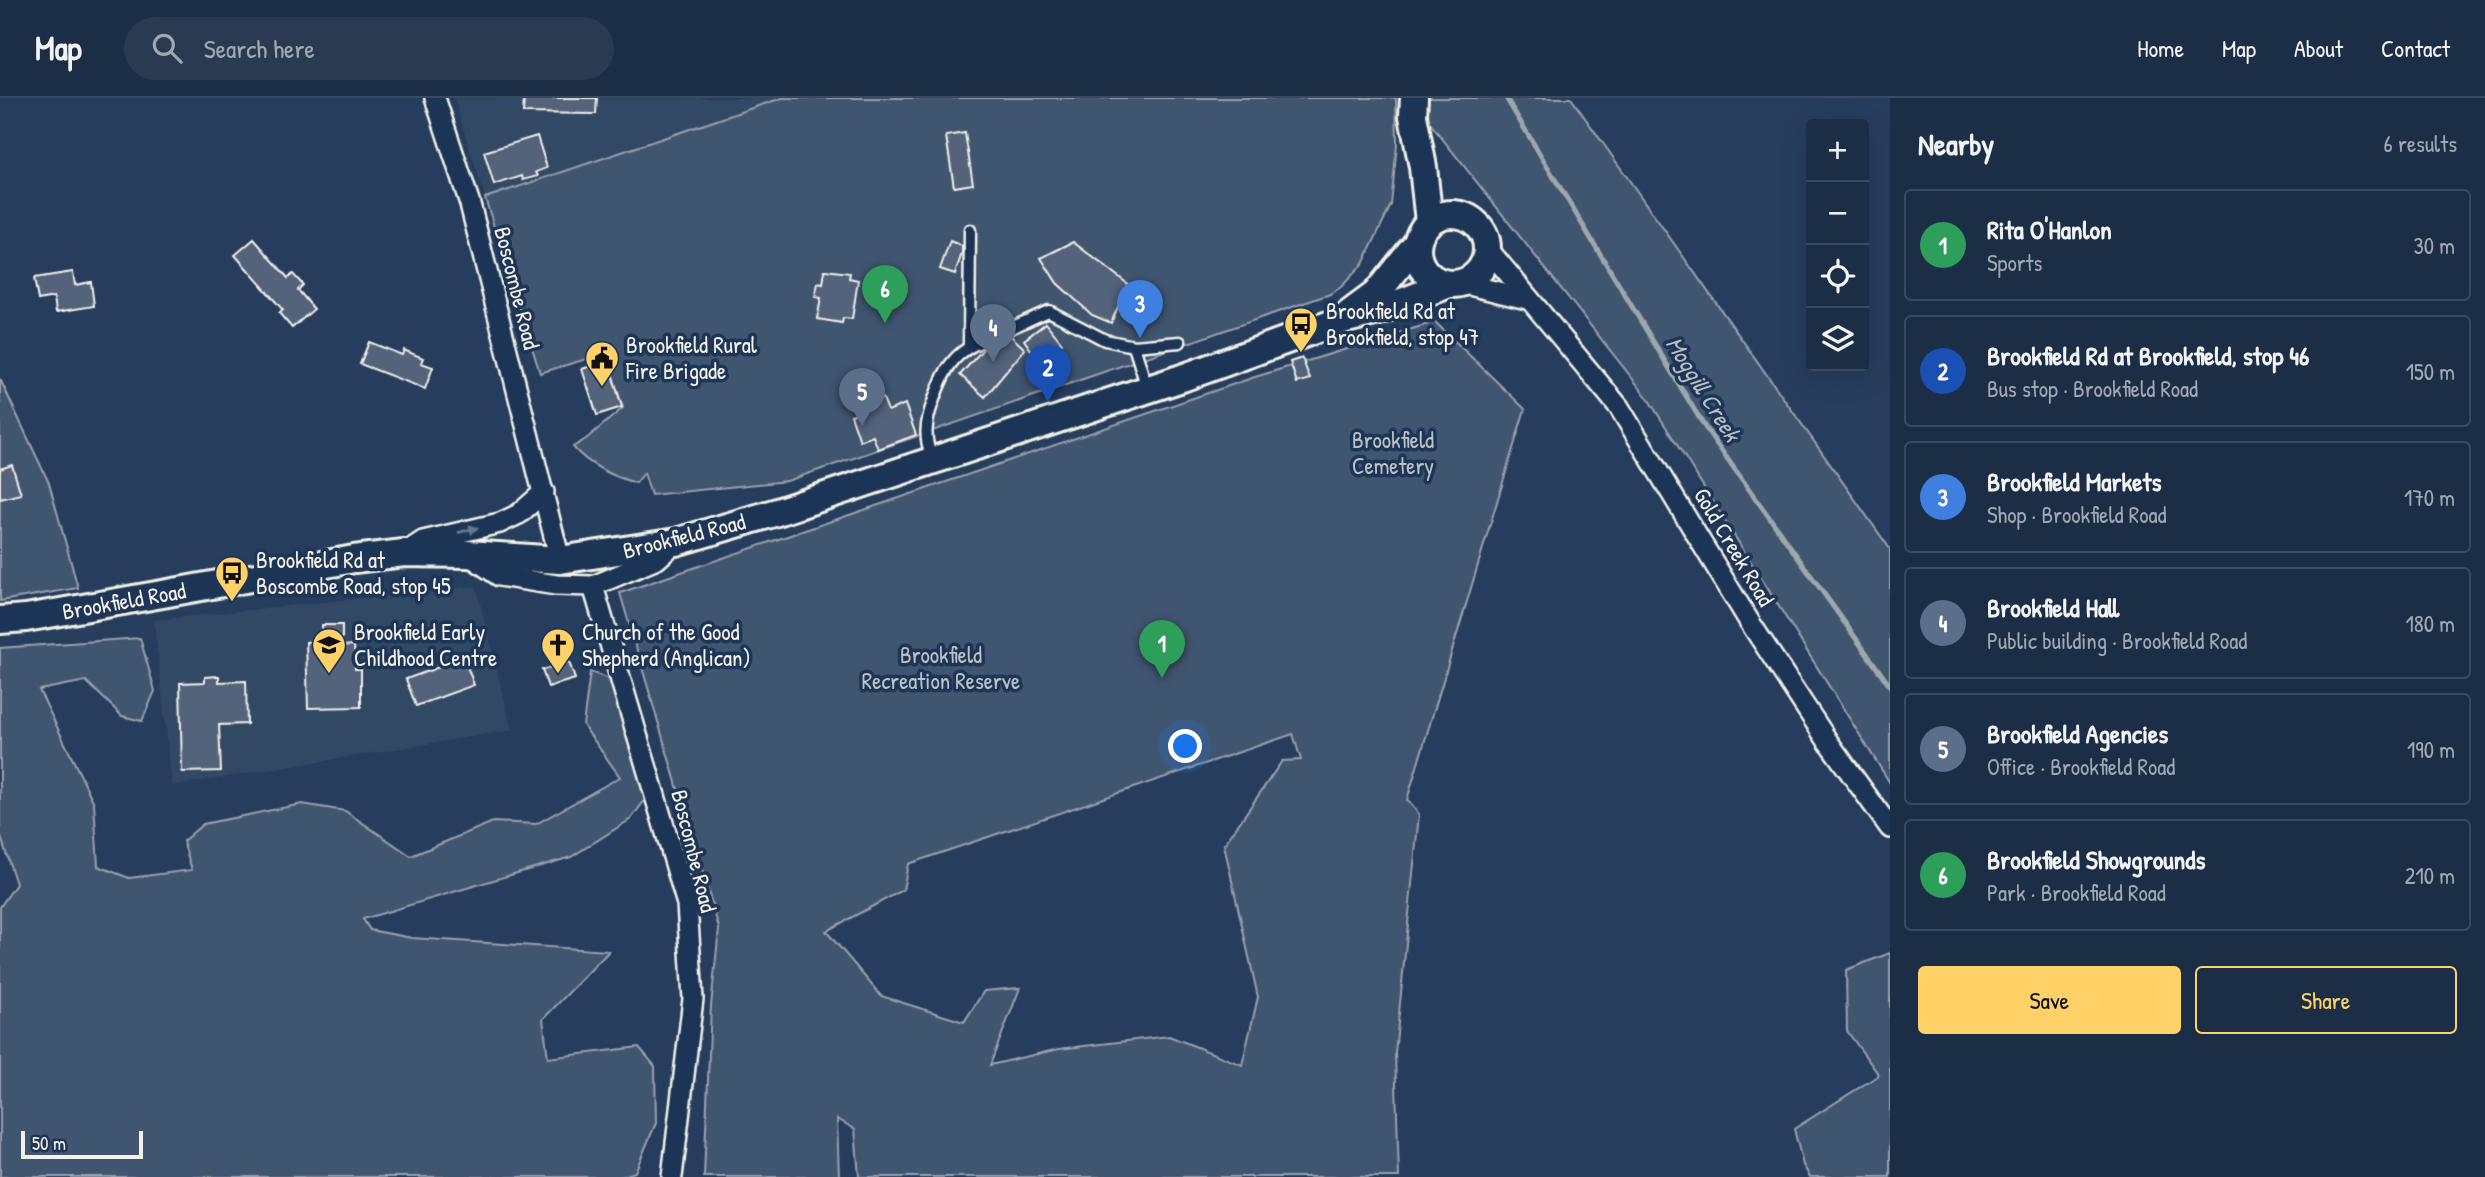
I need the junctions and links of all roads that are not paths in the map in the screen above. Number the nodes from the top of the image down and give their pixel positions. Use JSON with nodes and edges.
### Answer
{"nodes":[{"id":1,"x":435,"y":98,"type":"edge"},
{"id":2,"x":1414,"y":98,"type":"edge"},
{"id":3,"x":1432,"y":226,"type":"junction"},
{"id":4,"x":970,"y":230,"type":"dead end"},
{"id":5,"x":1488,"y":249,"type":"junction"},
{"id":6,"x":1455,"y":283,"type":"junction"},
{"id":7,"x":1527,"y":299,"type":"junction"},
{"id":8,"x":1342,"y":320,"type":"junction"},
{"id":9,"x":1180,"y":342,"type":"dead end"},
{"id":10,"x":969,"y":345,"type":"junction"},
{"id":11,"x":1134,"y":346,"type":"junction"},
{"id":12,"x":1147,"y":388,"type":"junction"},
{"id":13,"x":932,"y":459,"type":"junction"},
{"id":14,"x":544,"y":492,"type":"junction"},
{"id":15,"x":676,"y":542,"type":"junction"},
{"id":16,"x":404,"y":553,"type":"junction"},
{"id":17,"x":467,"y":554,"type":"junction"},
{"id":18,"x":560,"y":559,"type":"junction"},
{"id":19,"x":593,"y":586,"type":"junction"},
{"id":20,"x":0,"y":620,"type":"edge"},
{"id":21,"x":1890,"y":828,"type":"edge"},
{"id":22,"x":672,"y":1177,"type":"edge"}],
"edges":[{"from":1,"to":14,"type":"street","name":"Boscombe Road"},
{"from":2,"to":3,"type":"main road"},
{"from":3,"to":5,"type":"main road"},
{"from":3,"to":6,"type":"main road"},
{"from":3,"to":8,"type":"main road","name":"Brookfield Road"},
{"from":4,"to":10,"type":"lane"},
{"from":5,"to":6,"type":"main road"},
{"from":5,"to":7,"type":"street","name":"Gold Creek Road"},
{"from":6,"to":7,"type":"street"},
{"from":6,"to":8,"type":"main road","name":"Brookfield Road"},
{"from":7,"to":21,"type":"street","name":"Gold Creek Road"},
{"from":8,"to":12,"type":"main road","name":"Brookfield Road"},
{"from":9,"to":11,"type":"lane"},
{"from":10,"to":11,"type":"lane"},
{"from":10,"to":13,"type":"lane"},
{"from":11,"to":12,"type":"lane"},
{"from":12,"to":13,"type":"main road","name":"Brookfield Road"},
{"from":13,"to":15,"type":"main road","name":"Brookfield Road"},
{"from":16,"to":14,"type":"street","one_way":true},
{"from":14,"to":18,"type":"street","name":"Boscombe Road"},
{"from":15,"to":18,"type":"main road","name":"Brookfield Road"},
{"from":15,"to":19,"type":"street"},
{"from":16,"to":17,"type":"main road","name":"Brookfield Road"},
{"from":16,"to":20,"type":"main road","name":"Brookfield Road"},
{"from":17,"to":18,"type":"main road","name":"Brookfield Road"},
{"from":17,"to":19,"type":"street"},
{"from":19,"to":22,"type":"street","name":"Boscombe Road"}]}
